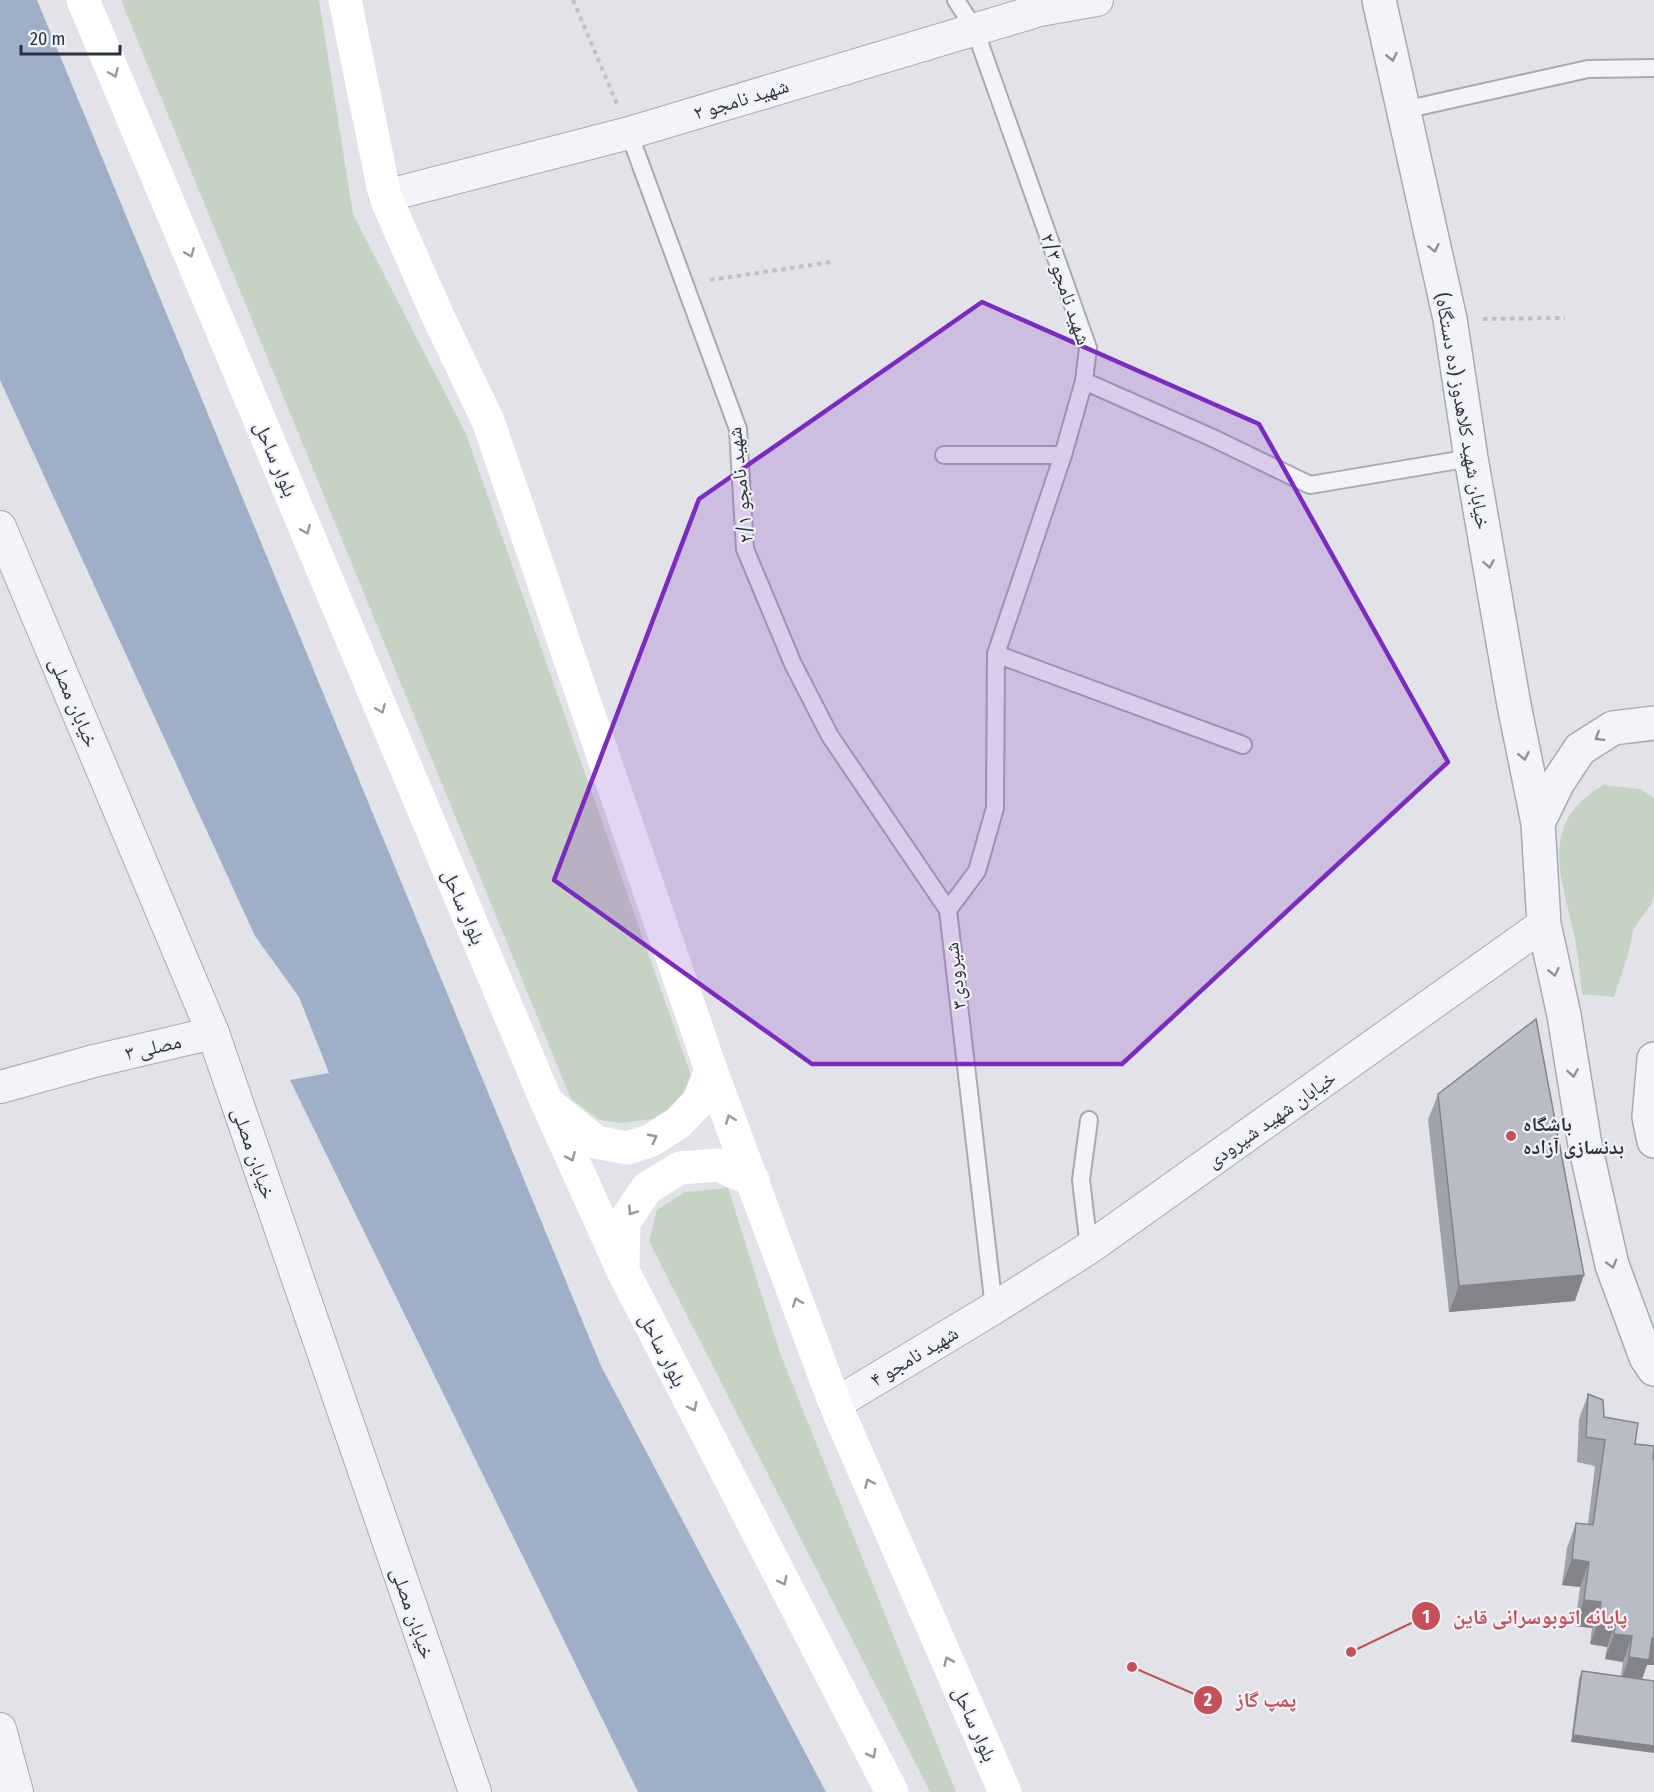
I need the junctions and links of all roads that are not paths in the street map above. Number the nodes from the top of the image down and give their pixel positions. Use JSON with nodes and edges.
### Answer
{"nodes":[{"id":1,"x":83,"y":0,"type":"edge"},
{"id":2,"x":345,"y":0,"type":"edge"},
{"id":3,"x":956,"y":0,"type":"edge"},
{"id":4,"x":1097,"y":0,"type":"edge"},
{"id":5,"x":1379,"y":0,"type":"edge"},
{"id":6,"x":975,"y":30,"type":"junction"},
{"id":7,"x":1654,"y":68,"type":"edge"},
{"id":8,"x":1404,"y":110,"type":"junction"},
{"id":9,"x":629,"y":133,"type":"junction"},
{"id":10,"x":385,"y":196,"type":"junction"},
{"id":11,"x":1084,"y":381,"type":"junction"},
{"id":12,"x":944,"y":455,"type":"dead end"},
{"id":13,"x":1063,"y":455,"type":"junction"},
{"id":14,"x":1471,"y":458,"type":"junction"},
{"id":15,"x":0,"y":527,"type":"edge"},
{"id":16,"x":996,"y":654,"type":"junction"},
{"id":17,"x":1653,"y":722,"type":"edge"},
{"id":18,"x":1243,"y":745,"type":"dead end"},
{"id":19,"x":1538,"y":823,"type":"junction"},
{"id":20,"x":948,"y":910,"type":"junction"},
{"id":21,"x":1544,"y":924,"type":"junction"},
{"id":22,"x":213,"y":1033,"type":"junction"},
{"id":23,"x":1654,"y":1059,"type":"edge"},
{"id":24,"x":711,"y":1070,"type":"junction"},
{"id":25,"x":0,"y":1087,"type":"edge"},
{"id":26,"x":547,"y":1103,"type":"junction"},
{"id":27,"x":1089,"y":1120,"type":"dead end"},
{"id":28,"x":1654,"y":1141,"type":"edge"},
{"id":29,"x":753,"y":1180,"type":"junction"},
{"id":30,"x":1089,"y":1248,"type":"junction"},
{"id":31,"x":622,"y":1271,"type":"junction"},
{"id":32,"x":994,"y":1308,"type":"junction"},
{"id":33,"x":1654,"y":1369,"type":"edge"},
{"id":34,"x":835,"y":1404,"type":"junction"},
{"id":35,"x":0,"y":1730,"type":"edge"},
{"id":36,"x":10,"y":1786,"type":"edge"},
{"id":37,"x":475,"y":1792,"type":"edge"},
{"id":38,"x":892,"y":1792,"type":"edge"},
{"id":39,"x":1005,"y":1792,"type":"edge"}],
"edges":[{"from":1,"to":26,"type":"main road","name":"بلوار ساحل","one_way":true},
{"from":2,"to":10,"type":"main road","name":"بلوار ساحل"},
{"from":3,"to":6,"type":"lane","name":"شهید نامجو ۲/۳"},
{"from":4,"to":6,"type":"street","name":"شهید نامجو ۲"},
{"from":5,"to":8,"type":"street","name":"خیابان شهید کلاهدوز (ده دستگاه)","one_way":true},
{"from":6,"to":9,"type":"street","name":"شهید نامجو ۲"},
{"from":6,"to":11,"type":"lane","name":"شهید نامجو ۲/۳"},
{"from":7,"to":8,"type":"lane"},
{"from":8,"to":14,"type":"street","name":"خیابان شهید کلاهدوز (ده دستگاه)","one_way":true},
{"from":9,"to":10,"type":"street","name":"شهید نامجو ۲"},
{"from":9,"to":20,"type":"lane","name":"شهید نامجو ۲/۱"},
{"from":10,"to":24,"type":"main road","name":"بلوار ساحل"},
{"from":11,"to":13,"type":"lane","name":"شهید نامجو ۲/۳"},
{"from":11,"to":14,"type":"lane"},
{"from":12,"to":13,"type":"lane"},
{"from":13,"to":16,"type":"lane","name":"شهید نامجو ۲/۳"},
{"from":14,"to":19,"type":"street","name":"خیابان شهید کلاهدوز (ده دستگاه)","one_way":true},
{"from":15,"to":22,"type":"street","name":"خیابان مصلی"},
{"from":16,"to":18,"type":"lane"},
{"from":16,"to":20,"type":"lane"},
{"from":17,"to":19,"type":"street","one_way":true},
{"from":19,"to":21,"type":"street","name":"خیابان شهید کلاهدوز (ده دستگاه)"},
{"from":20,"to":32,"type":"lane","name":"شیرودی۳"},
{"from":21,"to":30,"type":"street","name":"خیابان شهید شیرودی"},
{"from":21,"to":33,"type":"street","name":"خیابان شهید کلاهدوز (ده دستگاه)","one_way":true},
{"from":22,"to":25,"type":"street","name":"مصلی ۳"},
{"from":22,"to":37,"type":"street","name":"خیابان مصلی"},
{"from":23,"to":28,"type":"street"},
{"from":26,"to":24,"type":"main road","one_way":true},
{"from":29,"to":24,"type":"main road","name":"بلوار ساحل","one_way":true},
{"from":26,"to":31,"type":"main road","name":"بلوار ساحل","one_way":true},
{"from":27,"to":30,"type":"lane"},
{"from":29,"to":31,"type":"main road","one_way":true},
{"from":34,"to":29,"type":"main road","name":"بلوار ساحل","one_way":true},
{"from":30,"to":32,"type":"street","name":"خیابان شهید شیرودی"},
{"from":31,"to":38,"type":"main road","name":"بلوار ساحل","one_way":true},
{"from":32,"to":34,"type":"street","name":"شهید نامجو ۴"},
{"from":39,"to":34,"type":"main road","name":"بلوار ساحل","one_way":true},
{"from":35,"to":36,"type":"street"}]}
